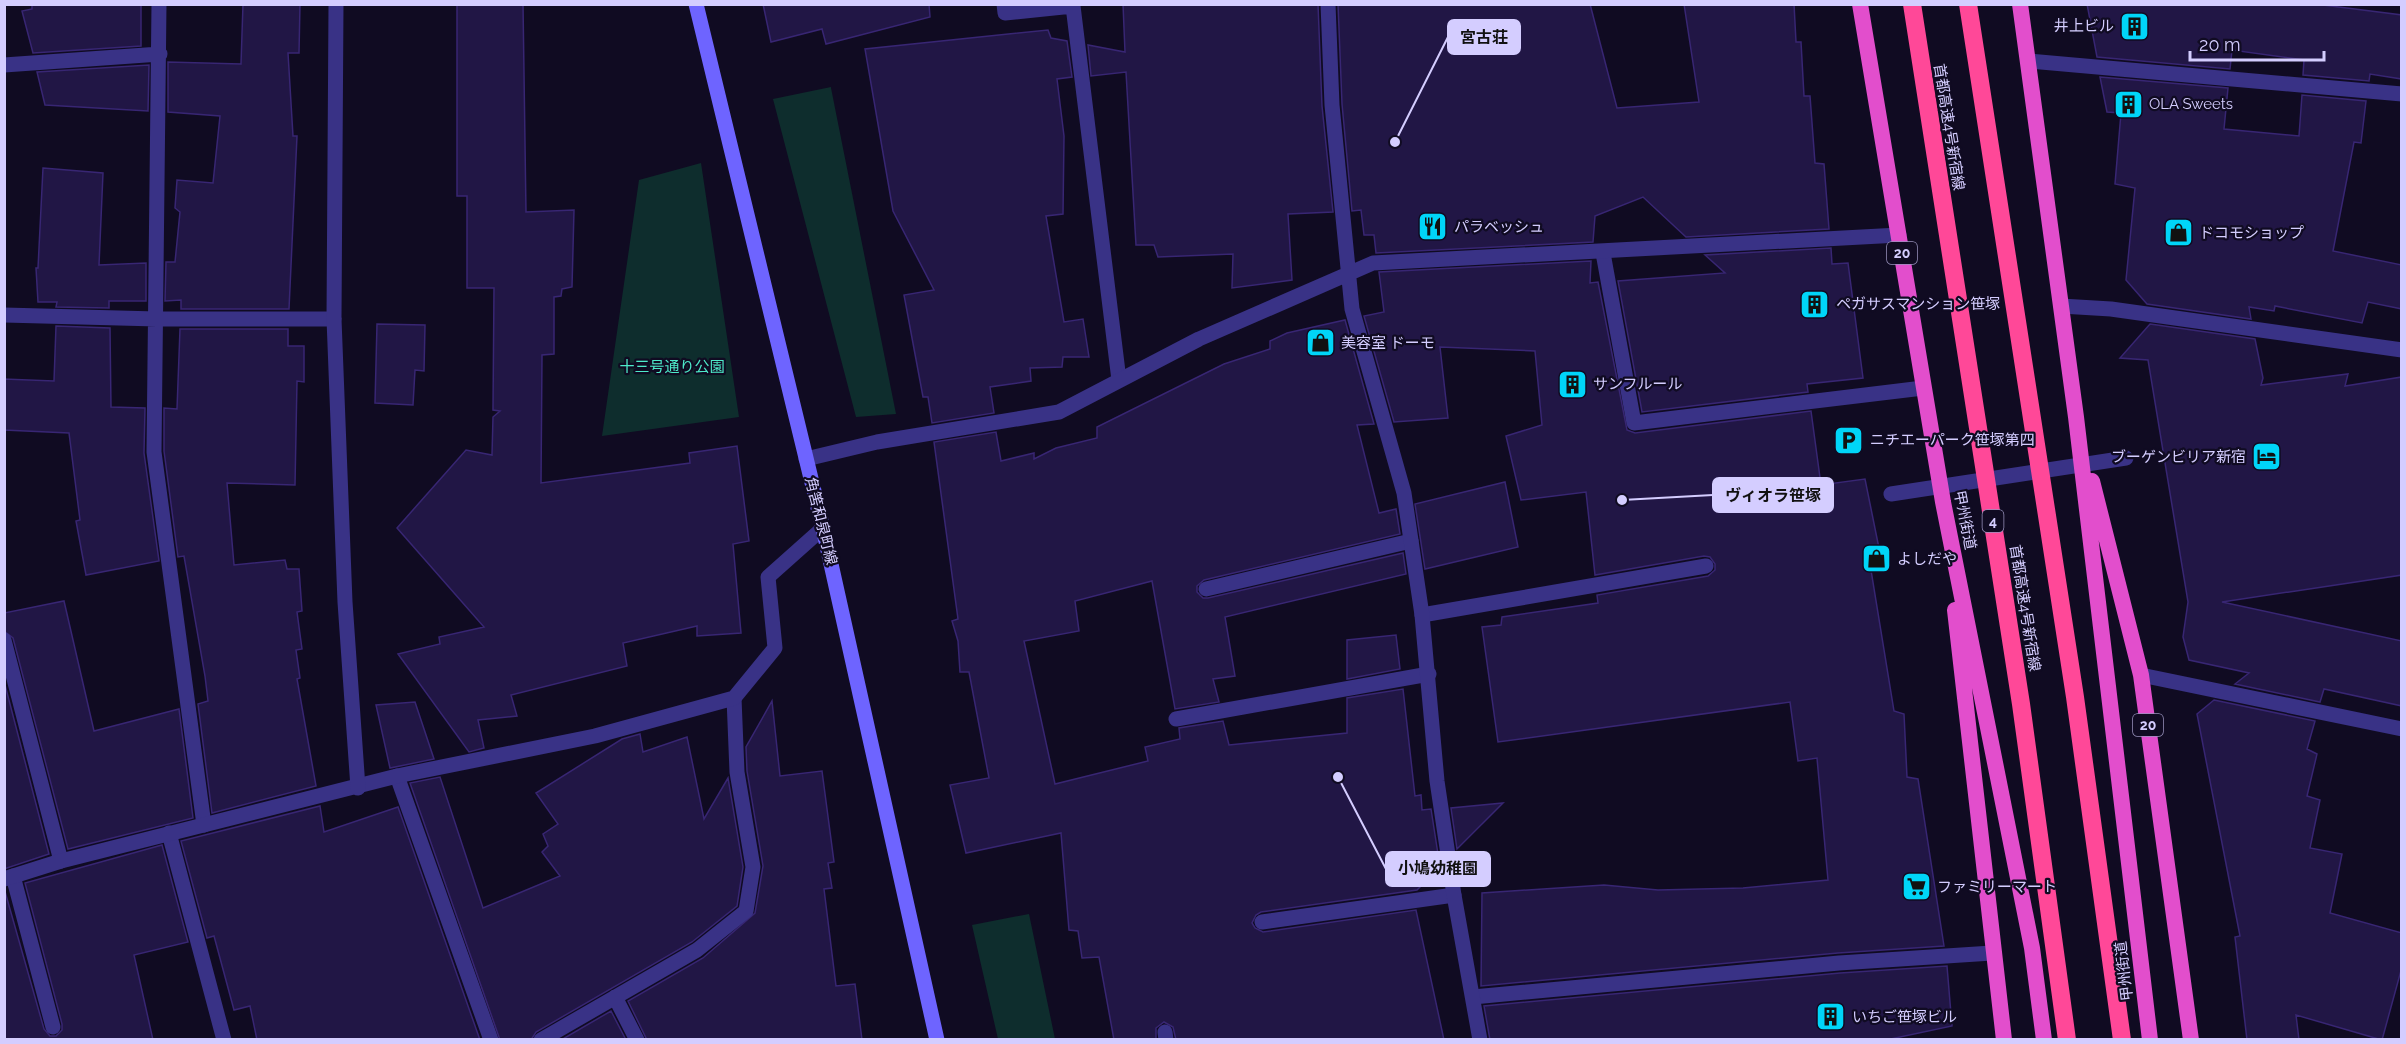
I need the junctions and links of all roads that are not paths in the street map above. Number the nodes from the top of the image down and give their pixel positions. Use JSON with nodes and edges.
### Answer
{"nodes":[{"id":1,"x":159,"y":4,"type":"edge"},
{"id":2,"x":336,"y":4,"type":"edge"},
{"id":3,"x":696,"y":4,"type":"edge"},
{"id":4,"x":1004,"y":4,"type":"edge"},
{"id":5,"x":1328,"y":4,"type":"edge"},
{"id":6,"x":1860,"y":4,"type":"edge"},
{"id":7,"x":1912,"y":4,"type":"edge"},
{"id":8,"x":1968,"y":4,"type":"edge"},
{"id":9,"x":2020,"y":4,"type":"edge"},
{"id":10,"x":159,"y":54,"type":"junction"},
{"id":11,"x":2029,"y":61,"type":"junction"},
{"id":12,"x":4,"y":65,"type":"edge"},
{"id":13,"x":2402,"y":94,"type":"edge"},
{"id":14,"x":1899,"y":236,"type":"junction"},
{"id":15,"x":1603,"y":253,"type":"junction"},
{"id":16,"x":1348,"y":273,"type":"junction"},
{"id":17,"x":2061,"y":306,"type":"junction"},
{"id":18,"x":4,"y":315,"type":"edge"},
{"id":19,"x":157,"y":319,"type":"junction"},
{"id":20,"x":334,"y":319,"type":"junction"},
{"id":21,"x":2402,"y":350,"type":"edge"},
{"id":22,"x":1119,"y":380,"type":"junction"},
{"id":23,"x":1923,"y":387,"type":"junction"},
{"id":24,"x":2076,"y":417,"type":"junction"},
{"id":25,"x":2126,"y":458,"type":"dead end"},
{"id":26,"x":806,"y":459,"type":"junction"},
{"id":27,"x":1891,"y":494,"type":"dead end"},
{"id":28,"x":1942,"y":502,"type":"junction"},
{"id":29,"x":823,"y":528,"type":"junction"},
{"id":30,"x":1411,"y":541,"type":"junction"},
{"id":31,"x":1706,"y":566,"type":"dead end"},
{"id":32,"x":1206,"y":589,"type":"dead end"},
{"id":33,"x":1422,"y":615,"type":"junction"},
{"id":34,"x":4,"y":640,"type":"edge"},
{"id":35,"x":1428,"y":674,"type":"junction"},
{"id":36,"x":2141,"y":675,"type":"junction"},
{"id":37,"x":734,"y":698,"type":"junction"},
{"id":38,"x":1176,"y":719,"type":"dead end"},
{"id":39,"x":2402,"y":729,"type":"edge"},
{"id":40,"x":397,"y":776,"type":"junction"},
{"id":41,"x":358,"y":788,"type":"junction"},
{"id":42,"x":204,"y":825,"type":"junction"},
{"id":43,"x":169,"y":833,"type":"junction"},
{"id":44,"x":61,"y":861,"type":"junction"},
{"id":45,"x":9,"y":877,"type":"edge"},
{"id":46,"x":1454,"y":895,"type":"junction"},
{"id":47,"x":1262,"y":921,"type":"dead end"},
{"id":48,"x":1992,"y":952,"type":"junction"},
{"id":49,"x":615,"y":997,"type":"junction"},
{"id":50,"x":1473,"y":997,"type":"junction"},
{"id":51,"x":53,"y":1026,"type":"dead end"},
{"id":52,"x":224,"y":1040,"type":"edge"},
{"id":53,"x":491,"y":1040,"type":"edge"},
{"id":54,"x":541,"y":1040,"type":"edge"},
{"id":55,"x":638,"y":1040,"type":"edge"},
{"id":56,"x":937,"y":1040,"type":"edge"},
{"id":57,"x":1480,"y":1040,"type":"edge"},
{"id":58,"x":2004,"y":1040,"type":"edge"},
{"id":59,"x":2044,"y":1040,"type":"edge"},
{"id":60,"x":2067,"y":1040,"type":"edge"},
{"id":61,"x":2122,"y":1040,"type":"edge"},
{"id":62,"x":2150,"y":1040,"type":"edge"},
{"id":63,"x":2191,"y":1040,"type":"edge"}],
"edges":[{"from":1,"to":10,"type":"street"},
{"from":2,"to":20,"type":"street"},
{"from":3,"to":26,"type":"main road","name":"角筈和泉町線"},
{"from":4,"to":22,"type":"street"},
{"from":5,"to":16,"type":"street"},
{"from":6,"to":14,"type":"highway","name":"甲州街道","number":"20"},
{"from":7,"to":60,"type":"highway","name":"首都高速4号新宿線","number":"4"},
{"from":8,"to":61,"type":"highway"},
{"from":9,"to":11,"type":"highway","name":"甲州街道","number":"20"},
{"from":10,"to":12,"type":"street"},
{"from":10,"to":19,"type":"street"},
{"from":11,"to":13,"type":"street"},
{"from":11,"to":17,"type":"highway","name":"甲州街道","number":"20"},
{"from":14,"to":15,"type":"street"},
{"from":14,"to":23,"type":"highway","name":"甲州街道","number":"20"},
{"from":15,"to":16,"type":"street"},
{"from":15,"to":23,"type":"street"},
{"from":16,"to":22,"type":"street"},
{"from":16,"to":30,"type":"street"},
{"from":17,"to":21,"type":"street"},
{"from":17,"to":24,"type":"highway","name":"甲州街道","number":"20"},
{"from":18,"to":19,"type":"street"},
{"from":19,"to":20,"type":"street"},
{"from":19,"to":42,"type":"street"},
{"from":20,"to":41,"type":"street"},
{"from":22,"to":26,"type":"street"},
{"from":23,"to":28,"type":"highway","name":"甲州街道","number":"20"},
{"from":24,"to":36,"type":"highway","number":"20"},
{"from":24,"to":62,"type":"highway","name":"甲州街道","number":"20"},
{"from":25,"to":27,"type":"street"},
{"from":26,"to":29,"type":"main road","name":"角筈和泉町線"},
{"from":28,"to":48,"type":"highway"},
{"from":28,"to":59,"type":"highway","name":"甲州街道","number":"20"},
{"from":29,"to":37,"type":"street"},
{"from":29,"to":56,"type":"main road","name":"角筈和泉町線"},
{"from":30,"to":32,"type":"street"},
{"from":30,"to":33,"type":"street"},
{"from":31,"to":33,"type":"street"},
{"from":33,"to":35,"type":"street"},
{"from":34,"to":44,"type":"street"},
{"from":35,"to":38,"type":"street"},
{"from":35,"to":46,"type":"street"},
{"from":36,"to":39,"type":"street"},
{"from":36,"to":63,"type":"highway","number":"20"},
{"from":37,"to":40,"type":"street"},
{"from":37,"to":49,"type":"street"},
{"from":40,"to":41,"type":"street"},
{"from":40,"to":53,"type":"street"},
{"from":41,"to":42,"type":"street"},
{"from":42,"to":43,"type":"street"},
{"from":43,"to":44,"type":"street"},
{"from":43,"to":52,"type":"street"},
{"from":44,"to":45,"type":"street"},
{"from":45,"to":51,"type":"street"},
{"from":46,"to":47,"type":"street"},
{"from":46,"to":50,"type":"street"},
{"from":48,"to":50,"type":"street"},
{"from":48,"to":58,"type":"highway"},
{"from":49,"to":54,"type":"street"},
{"from":49,"to":55,"type":"street"},
{"from":50,"to":57,"type":"street"}]}
